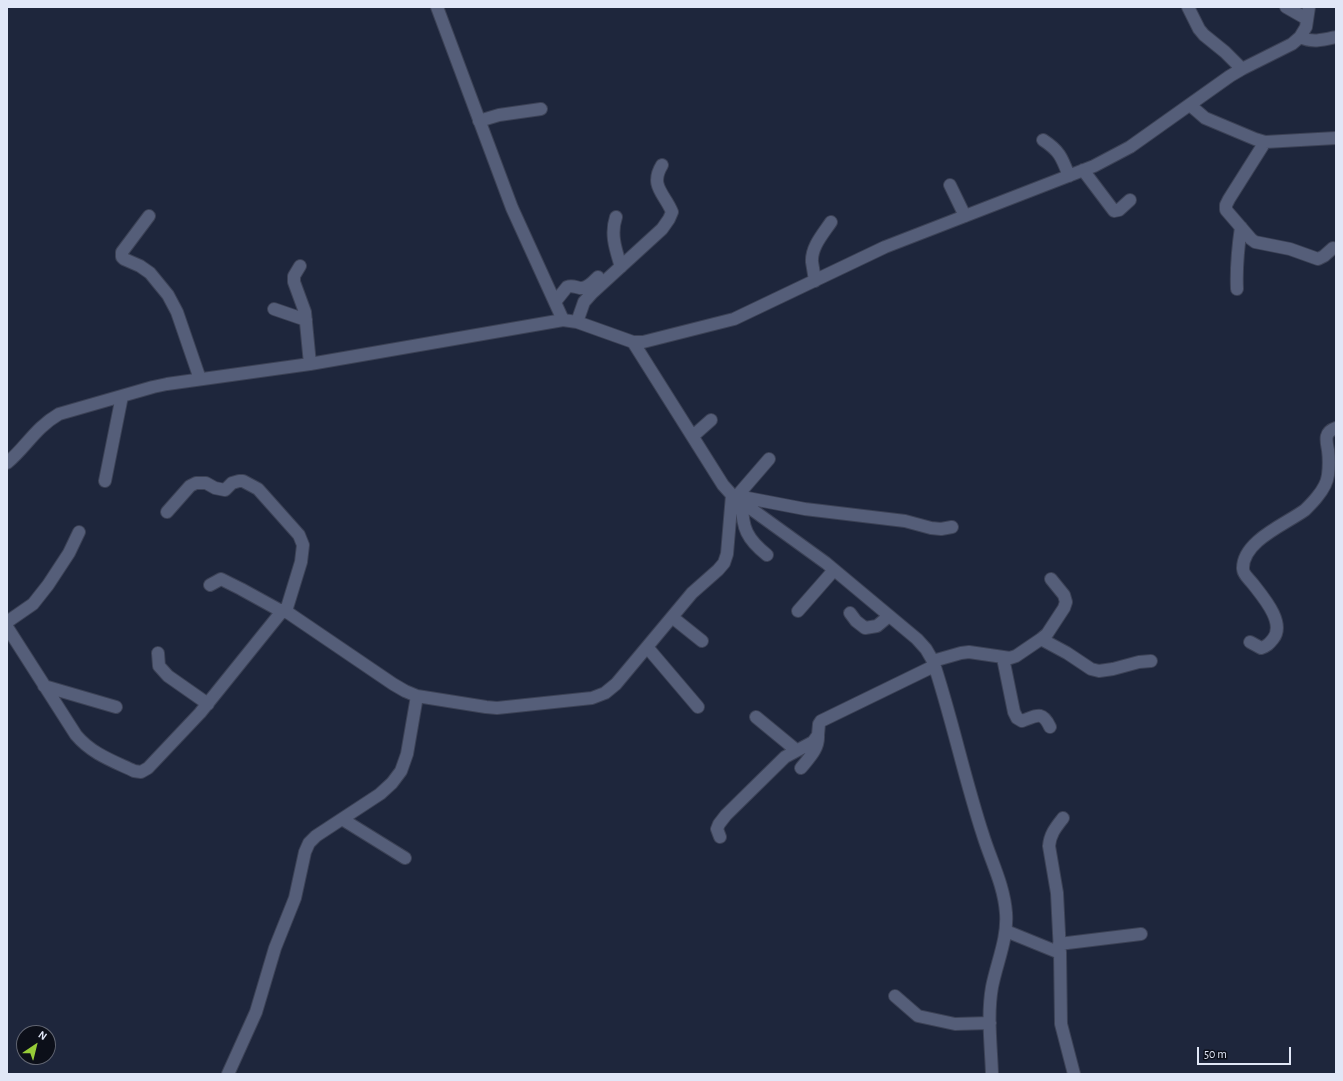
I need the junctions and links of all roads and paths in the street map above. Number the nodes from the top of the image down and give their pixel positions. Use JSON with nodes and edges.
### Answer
{"nodes":[{"id":1,"x":437,"y":7,"type":"edge"},
{"id":2,"x":1286,"y":7,"type":"edge"},
{"id":3,"x":1189,"y":8,"type":"edge"},
{"id":4,"x":1308,"y":13,"type":"edge"},
{"id":5,"x":1300,"y":37,"type":"junction"},
{"id":6,"x":1336,"y":37,"type":"edge"},
{"id":7,"x":1242,"y":69,"type":"junction"},
{"id":8,"x":1190,"y":104,"type":"junction"},
{"id":9,"x":541,"y":109,"type":"dead end"},
{"id":10,"x":479,"y":121,"type":"junction"},
{"id":11,"x":1336,"y":138,"type":"edge"},
{"id":12,"x":1043,"y":140,"type":"dead end"},
{"id":13,"x":1265,"y":142,"type":"junction"},
{"id":14,"x":662,"y":165,"type":"dead end"},
{"id":15,"x":1083,"y":170,"type":"junction"},
{"id":16,"x":1069,"y":176,"type":"junction"},
{"id":17,"x":950,"y":186,"type":"dead end"},
{"id":18,"x":1130,"y":200,"type":"dead end"},
{"id":19,"x":149,"y":216,"type":"dead end"},
{"id":20,"x":965,"y":216,"type":"junction"},
{"id":21,"x":616,"y":217,"type":"dead end"},
{"id":22,"x":831,"y":222,"type":"dead end"},
{"id":23,"x":1241,"y":227,"type":"junction"},
{"id":24,"x":1334,"y":248,"type":"dead end"},
{"id":25,"x":300,"y":266,"type":"dead end"},
{"id":26,"x":620,"y":267,"type":"junction"},
{"id":27,"x":604,"y":271,"type":"dead end"},
{"id":28,"x":815,"y":281,"type":"junction"},
{"id":29,"x":1237,"y":289,"type":"dead end"},
{"id":30,"x":555,"y":302,"type":"junction"},
{"id":31,"x":274,"y":309,"type":"dead end"},
{"id":32,"x":306,"y":320,"type":"junction"},
{"id":33,"x":564,"y":320,"type":"junction"},
{"id":34,"x":577,"y":322,"type":"junction"},
{"id":35,"x":633,"y":342,"type":"junction"},
{"id":36,"x":310,"y":364,"type":"junction"},
{"id":37,"x":200,"y":379,"type":"junction"},
{"id":38,"x":122,"y":396,"type":"junction"},
{"id":39,"x":711,"y":420,"type":"dead end"},
{"id":40,"x":1336,"y":428,"type":"edge"},
{"id":41,"x":692,"y":436,"type":"junction"},
{"id":42,"x":769,"y":459,"type":"dead end"},
{"id":43,"x":7,"y":463,"type":"edge"},
{"id":44,"x":105,"y":481,"type":"dead end"},
{"id":45,"x":737,"y":498,"type":"junction"},
{"id":46,"x":167,"y":512,"type":"dead end"},
{"id":47,"x":952,"y":527,"type":"dead end"},
{"id":48,"x":78,"y":532,"type":"dead end"},
{"id":49,"x":768,"y":555,"type":"dead end"},
{"id":50,"x":834,"y":570,"type":"junction"},
{"id":51,"x":1051,"y":579,"type":"dead end"},
{"id":52,"x":210,"y":585,"type":"dead end"},
{"id":53,"x":283,"y":611,"type":"junction"},
{"id":54,"x":798,"y":612,"type":"dead end"},
{"id":55,"x":850,"y":613,"type":"dead end"},
{"id":56,"x":889,"y":616,"type":"junction"},
{"id":57,"x":672,"y":617,"type":"junction"},
{"id":58,"x":7,"y":622,"type":"edge"},
{"id":59,"x":7,"y":627,"type":"edge"},
{"id":60,"x":1041,"y":639,"type":"junction"},
{"id":61,"x":702,"y":641,"type":"dead end"},
{"id":62,"x":1250,"y":642,"type":"dead end"},
{"id":63,"x":647,"y":647,"type":"junction"},
{"id":64,"x":158,"y":653,"type":"dead end"},
{"id":65,"x":1003,"y":658,"type":"junction"},
{"id":66,"x":1151,"y":661,"type":"dead end"},
{"id":67,"x":933,"y":663,"type":"junction"},
{"id":68,"x":44,"y":686,"type":"junction"},
{"id":69,"x":417,"y":696,"type":"junction"},
{"id":70,"x":208,"y":704,"type":"junction"},
{"id":71,"x":116,"y":707,"type":"dead end"},
{"id":72,"x":698,"y":707,"type":"dead end"},
{"id":73,"x":756,"y":717,"type":"dead end"},
{"id":74,"x":1050,"y":727,"type":"dead end"},
{"id":75,"x":818,"y":735,"type":"junction"},
{"id":76,"x":796,"y":750,"type":"junction"},
{"id":77,"x":801,"y":768,"type":"dead end"},
{"id":78,"x":1063,"y":818,"type":"dead end"},
{"id":79,"x":342,"y":819,"type":"junction"},
{"id":80,"x":720,"y":837,"type":"dead end"},
{"id":81,"x":406,"y":858,"type":"dead end"},
{"id":82,"x":1006,"y":931,"type":"junction"},
{"id":83,"x":1141,"y":934,"type":"dead end"},
{"id":84,"x":1060,"y":949,"type":"junction"},
{"id":85,"x":895,"y":996,"type":"dead end"},
{"id":86,"x":990,"y":1023,"type":"junction"},
{"id":87,"x":228,"y":1074,"type":"edge"},
{"id":88,"x":992,"y":1074,"type":"edge"},
{"id":89,"x":1074,"y":1074,"type":"edge"}],
"edges":[{"from":1,"to":10,"type":"street"},
{"from":2,"to":4,"type":"street"},
{"from":3,"to":7,"type":"street"},
{"from":4,"to":5,"type":"street"},
{"from":5,"to":6,"type":"street"},
{"from":5,"to":7,"type":"street"},
{"from":7,"to":8,"type":"street"},
{"from":8,"to":13,"type":"street"},
{"from":8,"to":15,"type":"street"},
{"from":9,"to":10,"type":"street"},
{"from":10,"to":30,"type":"street"},
{"from":11,"to":13,"type":"street"},
{"from":12,"to":16,"type":"street"},
{"from":13,"to":23,"type":"street"},
{"from":14,"to":26,"type":"street"},
{"from":15,"to":16,"type":"street"},
{"from":15,"to":18,"type":"street"},
{"from":16,"to":20,"type":"street"},
{"from":17,"to":20,"type":"street"},
{"from":19,"to":37,"type":"street"},
{"from":20,"to":28,"type":"street"},
{"from":21,"to":26,"type":"street"},
{"from":22,"to":28,"type":"street"},
{"from":23,"to":24,"type":"street"},
{"from":23,"to":29,"type":"street"},
{"from":25,"to":32,"type":"street"},
{"from":26,"to":34,"type":"street"},
{"from":27,"to":30,"type":"street"},
{"from":28,"to":35,"type":"street"},
{"from":30,"to":33,"type":"street"},
{"from":31,"to":32,"type":"street"},
{"from":32,"to":36,"type":"street"},
{"from":33,"to":34,"type":"street"},
{"from":33,"to":36,"type":"street"},
{"from":34,"to":35,"type":"street"},
{"from":35,"to":41,"type":"street"},
{"from":36,"to":37,"type":"street"},
{"from":37,"to":38,"type":"street"},
{"from":38,"to":43,"type":"street"},
{"from":38,"to":44,"type":"street"},
{"from":39,"to":41,"type":"street"},
{"from":40,"to":62,"type":"street"},
{"from":41,"to":45,"type":"street"},
{"from":42,"to":45,"type":"street"},
{"from":45,"to":47,"type":"street"},
{"from":45,"to":49,"type":"street"},
{"from":45,"to":50,"type":"street"},
{"from":45,"to":57,"type":"street"},
{"from":46,"to":53,"type":"street"},
{"from":48,"to":58,"type":"street"},
{"from":50,"to":54,"type":"street"},
{"from":50,"to":56,"type":"street"},
{"from":51,"to":60,"type":"street"},
{"from":52,"to":53,"type":"street"},
{"from":53,"to":69,"type":"street"},
{"from":53,"to":70,"type":"street"},
{"from":55,"to":56,"type":"street"},
{"from":56,"to":67,"type":"street"},
{"from":57,"to":61,"type":"street"},
{"from":57,"to":63,"type":"street"},
{"from":59,"to":68,"type":"street"},
{"from":60,"to":65,"type":"street"},
{"from":60,"to":66,"type":"street"},
{"from":63,"to":69,"type":"street"},
{"from":63,"to":72,"type":"street"},
{"from":64,"to":70,"type":"street"},
{"from":65,"to":67,"type":"street"},
{"from":65,"to":74,"type":"street"},
{"from":67,"to":75,"type":"street"},
{"from":67,"to":82,"type":"street"},
{"from":68,"to":70,"type":"street"},
{"from":68,"to":71,"type":"street"},
{"from":69,"to":79,"type":"street"},
{"from":73,"to":76,"type":"street"},
{"from":75,"to":76,"type":"street"},
{"from":75,"to":77,"type":"street"},
{"from":76,"to":80,"type":"street"},
{"from":78,"to":84,"type":"street"},
{"from":79,"to":81,"type":"street"},
{"from":79,"to":87,"type":"street"},
{"from":82,"to":84,"type":"street"},
{"from":82,"to":86,"type":"street"},
{"from":83,"to":84,"type":"street"},
{"from":84,"to":89,"type":"street"},
{"from":85,"to":86,"type":"street"},
{"from":86,"to":88,"type":"street"}]}
